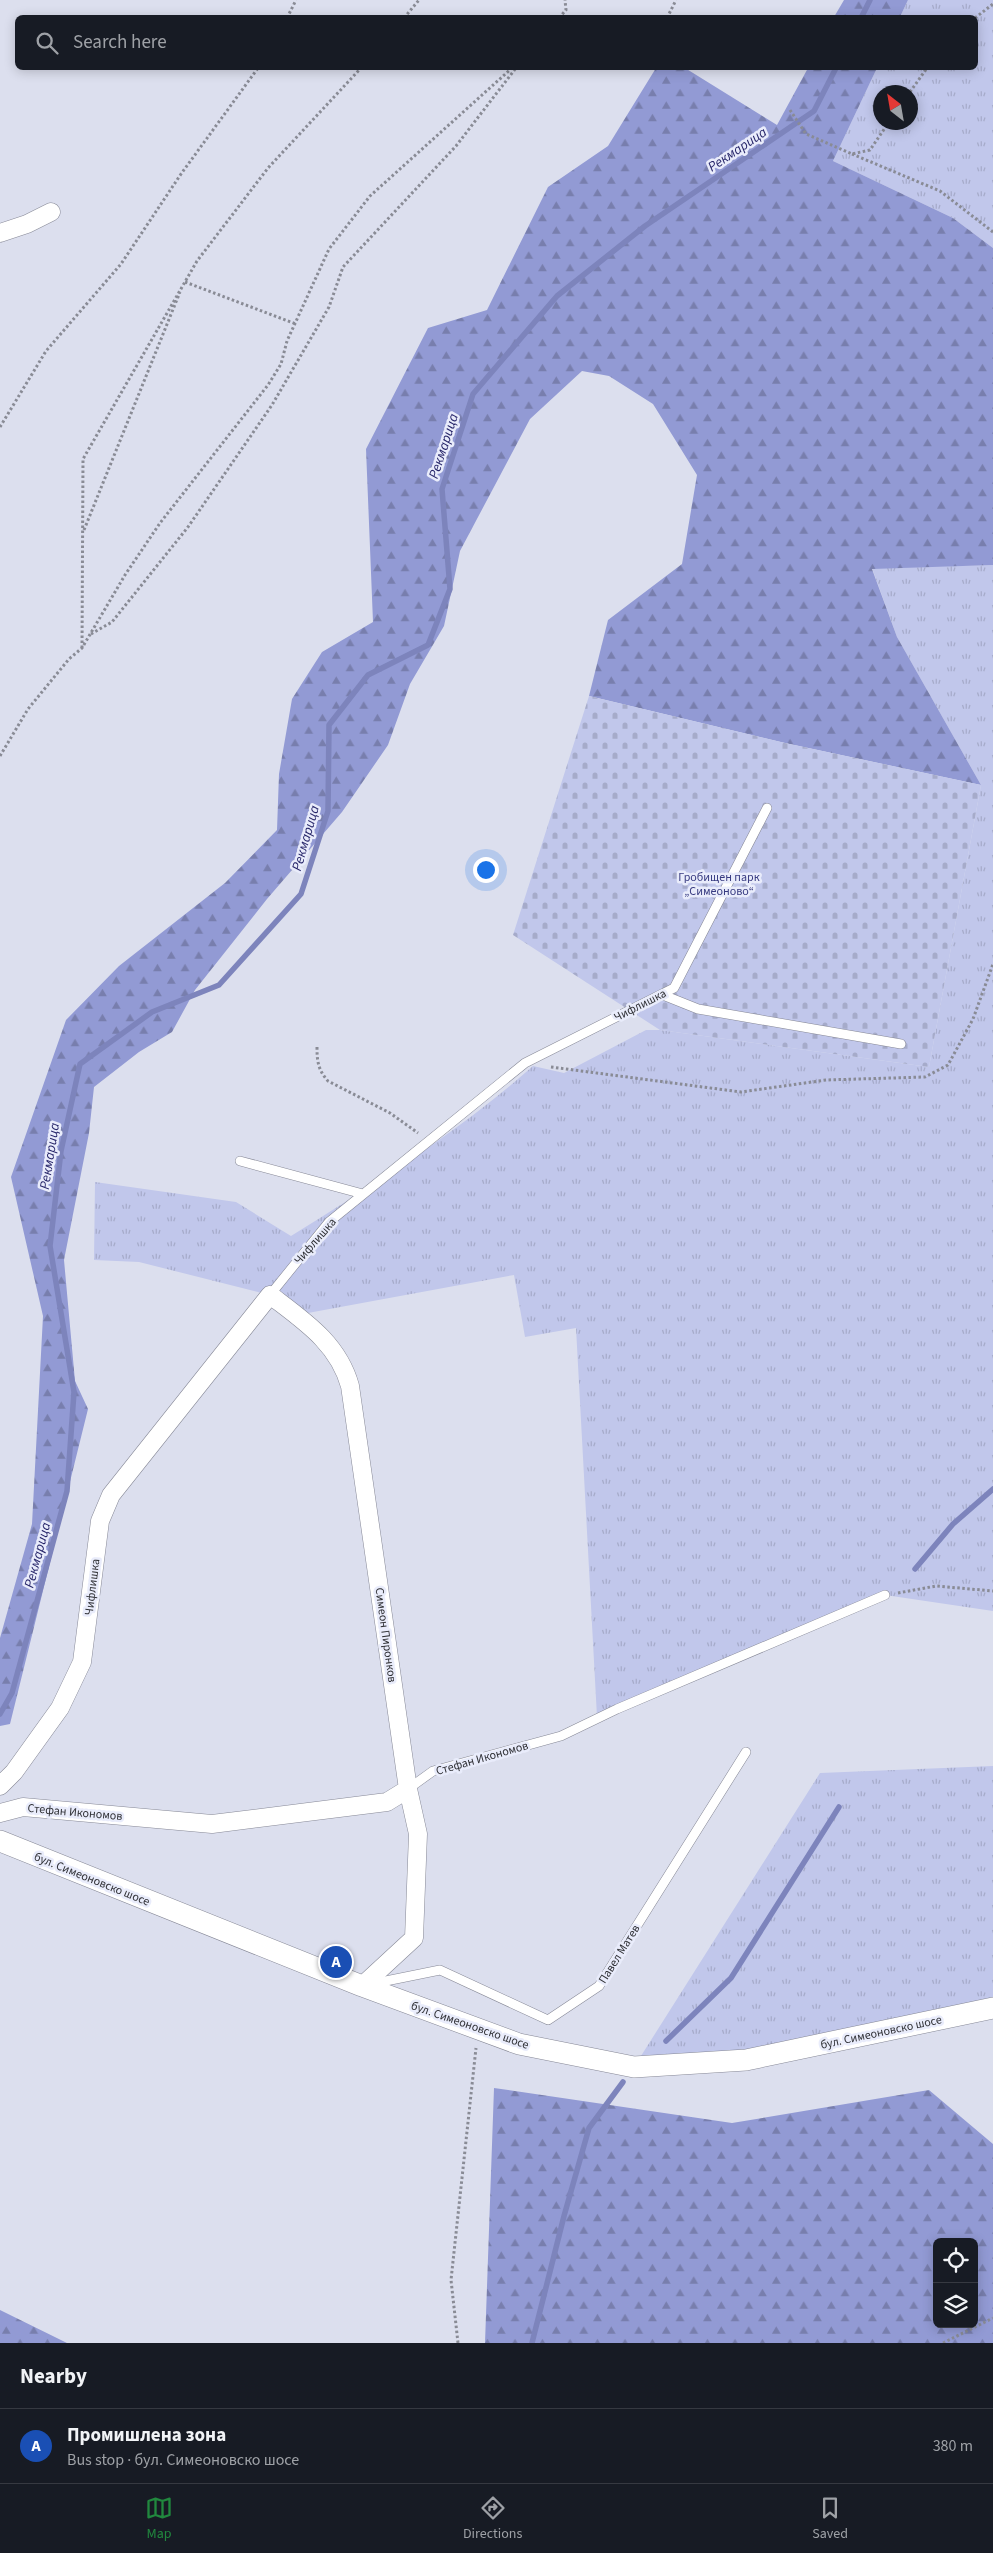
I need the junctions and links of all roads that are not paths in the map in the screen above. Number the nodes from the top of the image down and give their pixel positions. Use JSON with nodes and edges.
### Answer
{"nodes":[{"id":1,"x":51,"y":212,"type":"dead end"},
{"id":2,"x":0,"y":233,"type":"edge"},
{"id":3,"x":767,"y":808,"type":"dead end"},
{"id":4,"x":662,"y":995,"type":"junction"},
{"id":5,"x":901,"y":1044,"type":"dead end"},
{"id":6,"x":240,"y":1161,"type":"dead end"},
{"id":7,"x":362,"y":1194,"type":"junction"},
{"id":8,"x":270,"y":1294,"type":"junction"},
{"id":9,"x":886,"y":1595,"type":"road end"},
{"id":10,"x":746,"y":1752,"type":"dead end"},
{"id":11,"x":0,"y":1786,"type":"edge"},
{"id":12,"x":408,"y":1789,"type":"junction"},
{"id":13,"x":0,"y":1813,"type":"edge"},
{"id":14,"x":0,"y":1841,"type":"edge"},
{"id":15,"x":362,"y":1986,"type":"junction"},
{"id":16,"x":993,"y":2008,"type":"edge"}],
"edges":[{"from":1,"to":2,"type":"street"},
{"from":3,"to":4,"type":"lane","name":"Чифлишка"},
{"from":4,"to":5,"type":"lane"},
{"from":4,"to":7,"type":"lane","name":"Чифлишка"},
{"from":6,"to":7,"type":"lane"},
{"from":7,"to":8,"type":"lane","name":"Чифлишка"},
{"from":8,"to":11,"type":"street","name":"Чифлишка"},
{"from":8,"to":12,"type":"street","name":"Симеон Пиронков"},
{"from":9,"to":12,"type":"lane","name":"Стефан Икономов"},
{"from":10,"to":15,"type":"lane","name":"Павел Матев"},
{"from":12,"to":13,"type":"street","name":"Стефан Икономов"},
{"from":12,"to":15,"type":"street","name":"Симеон Пиронков"},
{"from":14,"to":15,"type":"street","name":"бул. Симеоновско шосе"},
{"from":15,"to":16,"type":"street","name":"бул. Симеоновско шосе"}]}
